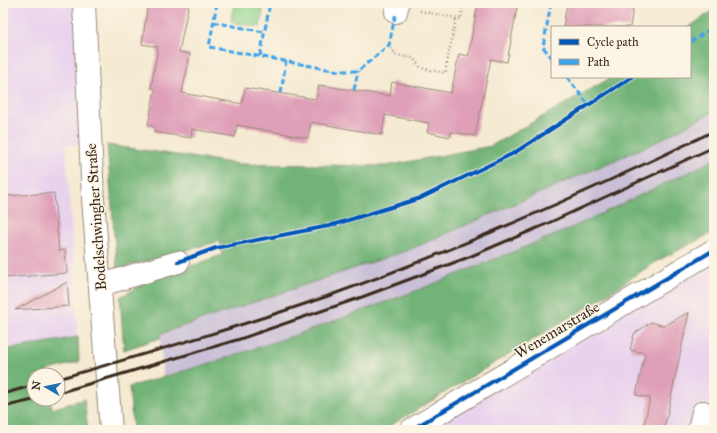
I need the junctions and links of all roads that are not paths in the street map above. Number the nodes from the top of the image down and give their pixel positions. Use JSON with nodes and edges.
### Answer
{"nodes":[{"id":1,"x":84,"y":3,"type":"edge"},
{"id":2,"x":714,"y":250,"type":"edge"},
{"id":3,"x":178,"y":262,"type":"dead end"},
{"id":4,"x":101,"y":285,"type":"junction"},
{"id":5,"x":111,"y":430,"type":"edge"},
{"id":6,"x":412,"y":430,"type":"edge"}],
"edges":[{"from":1,"to":4,"type":"street","name":"Bodelschwingher Straße"},
{"from":2,"to":6,"type":"street","name":"Wenemarstraße"},
{"from":3,"to":4,"type":"street"},
{"from":4,"to":5,"type":"street","name":"Bodelschwingher Straße"}]}
